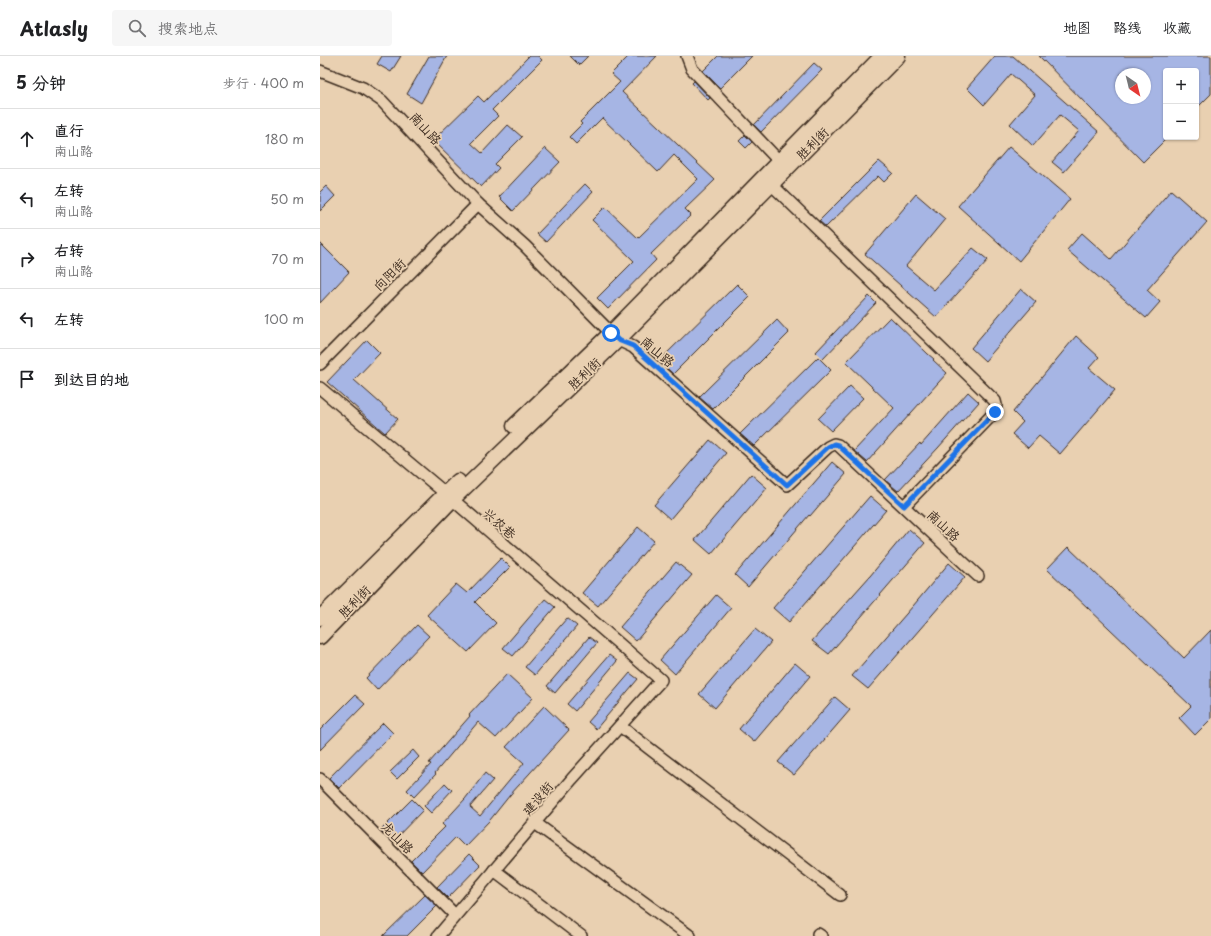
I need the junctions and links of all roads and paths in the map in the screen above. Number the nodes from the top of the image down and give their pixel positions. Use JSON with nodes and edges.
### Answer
{"nodes":[{"id":1,"x":687,"y":56,"type":"edge"},
{"id":2,"x":882,"y":56,"type":"edge"},
{"id":3,"x":898,"y":56,"type":"edge"},
{"id":4,"x":320,"y":71,"type":"edge"},
{"id":5,"x":779,"y":162,"type":"junction"},
{"id":6,"x":772,"y":184,"type":"junction"},
{"id":7,"x":478,"y":204,"type":"junction"},
{"id":8,"x":615,"y":337,"type":"junction"},
{"id":9,"x":320,"y":364,"type":"edge"},
{"id":10,"x":320,"y":388,"type":"edge"},
{"id":11,"x":448,"y":497,"type":"junction"},
{"id":12,"x":904,"y":506,"type":"junction"},
{"id":13,"x":978,"y":576,"type":"dead end"},
{"id":14,"x":320,"y":618,"type":"edge"},
{"id":15,"x":320,"y":637,"type":"edge"},
{"id":16,"x":661,"y":680,"type":"joint"},
{"id":17,"x":620,"y":726,"type":"junction"},
{"id":18,"x":320,"y":779,"type":"edge"},
{"id":19,"x":535,"y":822,"type":"junction"},
{"id":20,"x":494,"y":870,"type":"junction"},
{"id":21,"x":840,"y":894,"type":"dead end"},
{"id":22,"x":456,"y":915,"type":"junction"},
{"id":23,"x":438,"y":936,"type":"edge"},
{"id":24,"x":581,"y":936,"type":"edge"},
{"id":25,"x":690,"y":936,"type":"edge"}],
"edges":[{"from":1,"to":5,"type":"street"},
{"from":2,"to":5,"type":"main road","name":"胜利街"},
{"from":3,"to":6,"type":"main road","name":"胜利街"},
{"from":4,"to":7,"type":"street","name":"南山路"},
{"from":5,"to":8,"type":"main road","name":"胜利街"},
{"from":6,"to":8,"type":"main road","name":"胜利街"},
{"from":6,"to":12,"type":"street"},
{"from":7,"to":8,"type":"street","name":"南山路"},
{"from":7,"to":9,"type":"street","name":"向阳街"},
{"from":8,"to":11,"type":"main road","name":"胜利街"},
{"from":8,"to":12,"type":"street","name":"南山路"},
{"from":10,"to":11,"type":"street","name":"兴农巷"},
{"from":11,"to":14,"type":"main road","name":"胜利街"},
{"from":11,"to":15,"type":"main road","name":"胜利街"},
{"from":11,"to":16,"type":"street","name":"兴农巷"},
{"from":12,"to":13,"type":"street","name":"南山路"},
{"from":16,"to":17,"type":"street","name":"建设街"},
{"from":17,"to":19,"type":"street","name":"建设街"},
{"from":17,"to":21,"type":"street"},
{"from":18,"to":22,"type":"street","name":"龙山路"},
{"from":19,"to":20,"type":"street","name":"建设街"},
{"from":19,"to":25,"type":"street"},
{"from":20,"to":22,"type":"street","name":"建设街"},
{"from":20,"to":24,"type":"street"},
{"from":22,"to":23,"type":"street","name":"建设街"}]}
